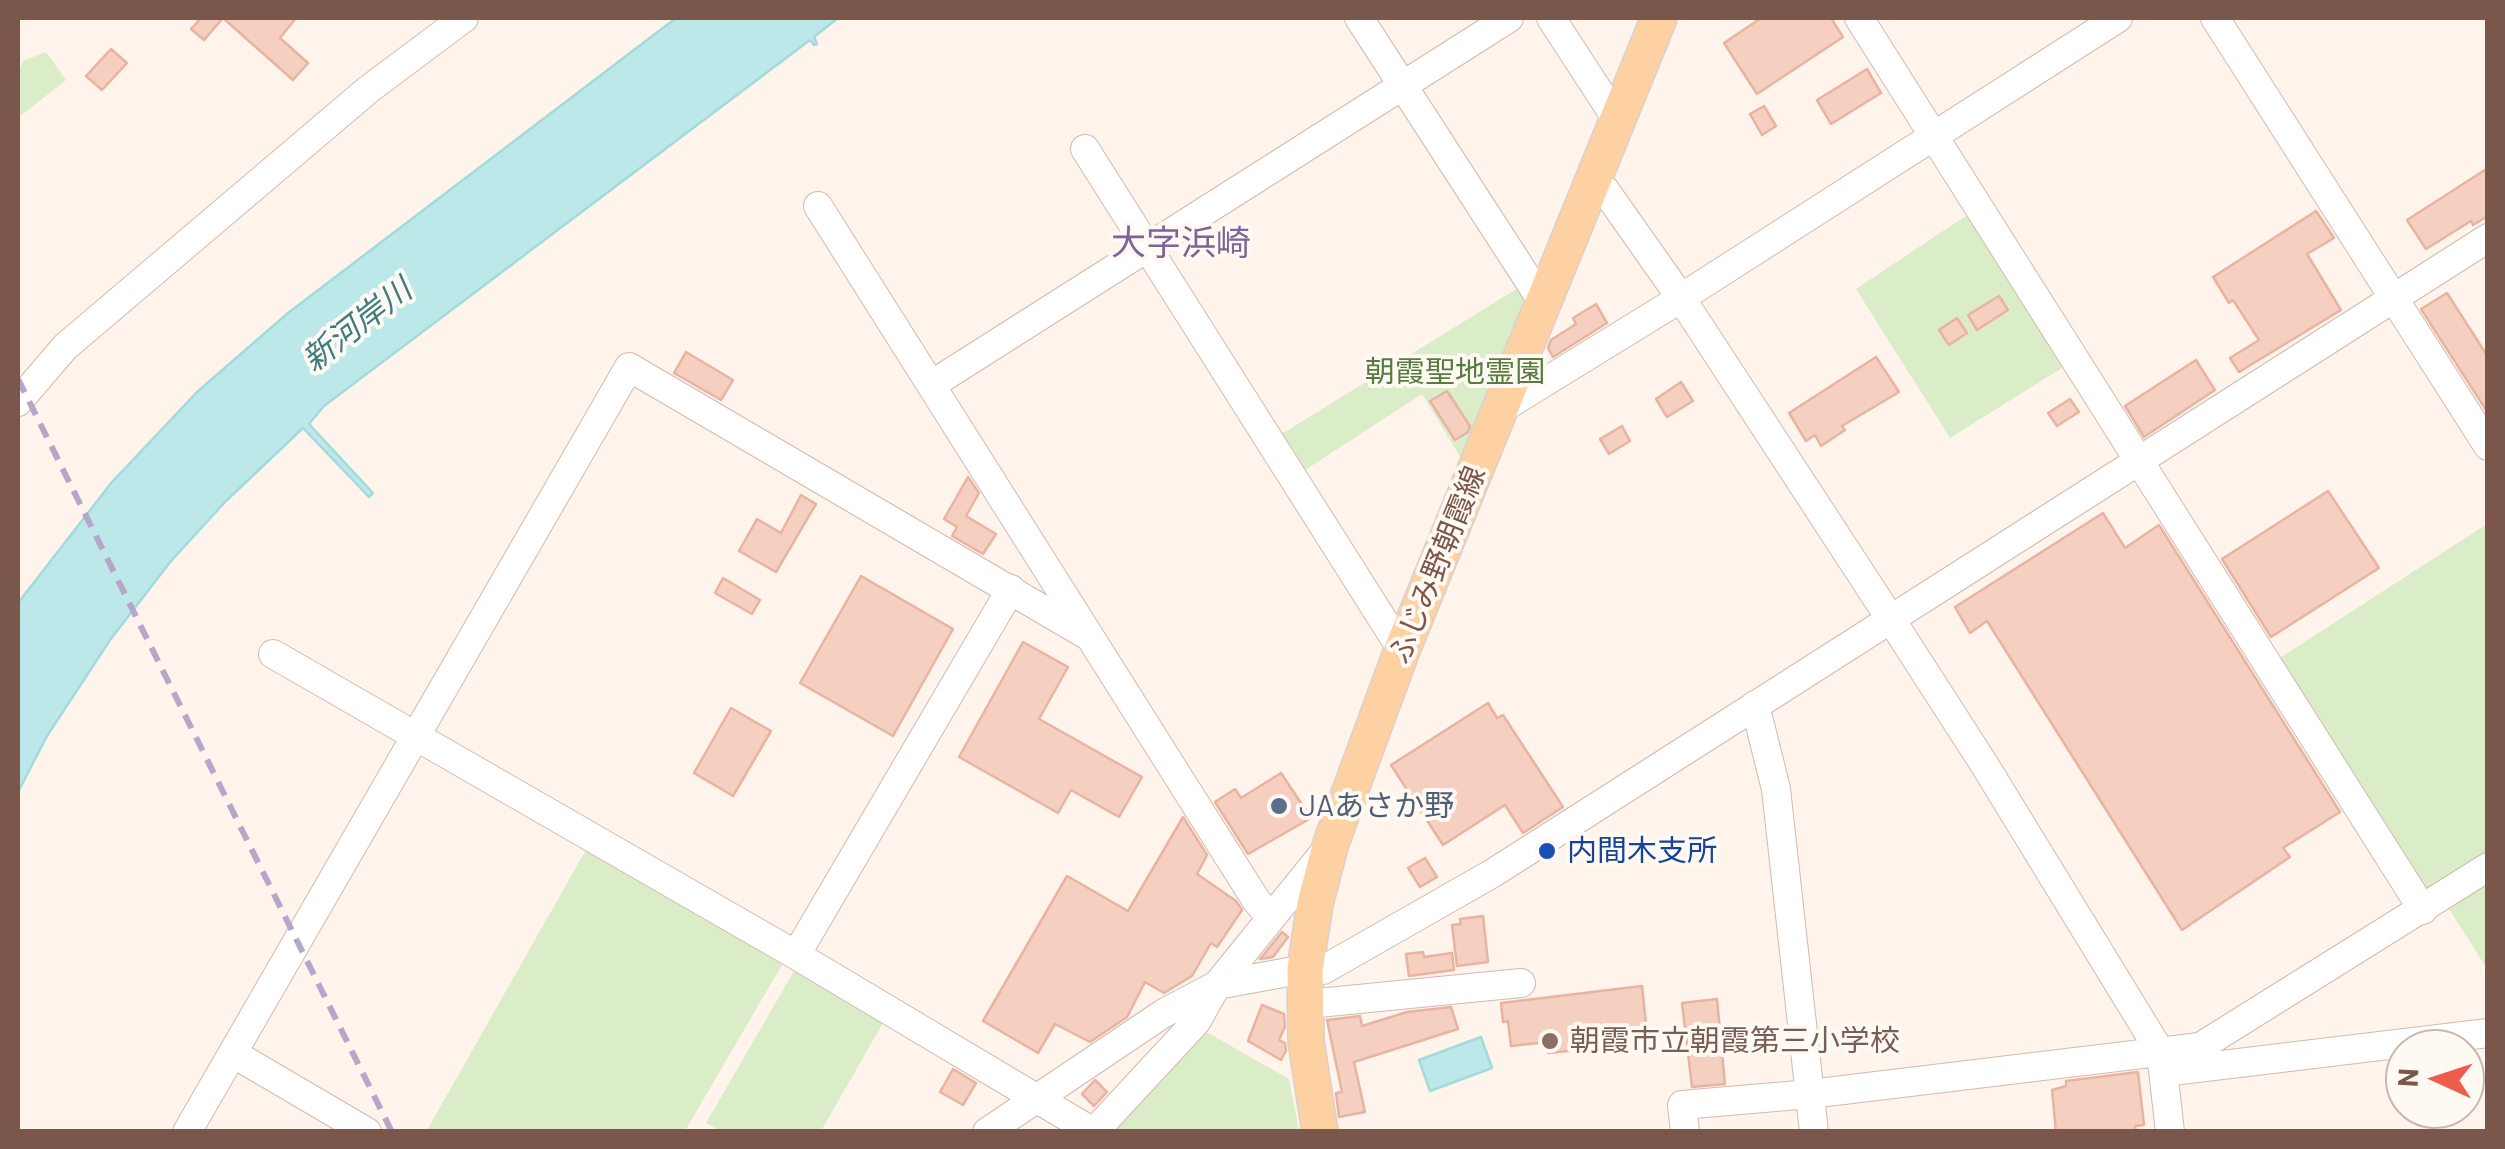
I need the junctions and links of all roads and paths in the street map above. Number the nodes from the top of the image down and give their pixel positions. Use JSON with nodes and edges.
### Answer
{"nodes":[{"id":1,"x":464,"y":18,"type":"edge"},
{"id":2,"x":1359,"y":18,"type":"edge"},
{"id":3,"x":1510,"y":18,"type":"edge"},
{"id":4,"x":1550,"y":18,"type":"edge"},
{"id":5,"x":1659,"y":18,"type":"edge"},
{"id":6,"x":1859,"y":18,"type":"edge"},
{"id":7,"x":2216,"y":18,"type":"edge"},
{"id":8,"x":2106,"y":21,"type":"edge"},
{"id":9,"x":1404,"y":85,"type":"junction"},
{"id":10,"x":1618,"y":121,"type":"junction"},
{"id":11,"x":1935,"y":137,"type":"junction"},
{"id":12,"x":1085,"y":149,"type":"dead end"},
{"id":13,"x":1594,"y":182,"type":"junction"},
{"id":14,"x":818,"y":206,"type":"dead end"},
{"id":15,"x":2488,"y":238,"type":"edge"},
{"id":16,"x":1148,"y":248,"type":"junction"},
{"id":17,"x":1681,"y":298,"type":"junction"},
{"id":18,"x":2394,"y":298,"type":"junction"},
{"id":19,"x":1544,"y":304,"type":"junction"},
{"id":20,"x":931,"y":385,"type":"junction"},
{"id":21,"x":18,"y":402,"type":"edge"},
{"id":22,"x":1501,"y":409,"type":"junction"},
{"id":23,"x":2488,"y":446,"type":"edge"},
{"id":24,"x":2142,"y":461,"type":"junction"},
{"id":25,"x":1011,"y":589,"type":"junction"},
{"id":26,"x":1889,"y":618,"type":"junction"},
{"id":27,"x":1090,"y":637,"type":"junction"},
{"id":28,"x":1402,"y":650,"type":"junction"},
{"id":29,"x":273,"y":654,"type":"dead end"},
{"id":30,"x":1754,"y":705,"type":"junction"},
{"id":31,"x":416,"y":736,"type":"junction"},
{"id":32,"x":1331,"y":843,"type":"junction"},
{"id":33,"x":2488,"y":868,"type":"edge"},
{"id":34,"x":2423,"y":910,"type":"junction"},
{"id":35,"x":1270,"y":917,"type":"junction"},
{"id":36,"x":796,"y":955,"type":"junction"},
{"id":37,"x":1305,"y":984,"type":"junction"},
{"id":38,"x":1521,"y":984,"type":"dead end"},
{"id":39,"x":1218,"y":985,"type":"junction"},
{"id":40,"x":2488,"y":1032,"type":"edge"},
{"id":41,"x":234,"y":1054,"type":"junction"},
{"id":42,"x":2162,"y":1062,"type":"junction"},
{"id":43,"x":1810,"y":1094,"type":"junction"},
{"id":44,"x":1037,"y":1098,"type":"junction"},
{"id":45,"x":187,"y":1132,"type":"edge"},
{"id":46,"x":367,"y":1132,"type":"edge"},
{"id":47,"x":986,"y":1132,"type":"edge"},
{"id":48,"x":1094,"y":1132,"type":"edge"},
{"id":49,"x":1320,"y":1132,"type":"edge"},
{"id":50,"x":1685,"y":1132,"type":"edge"},
{"id":51,"x":1814,"y":1132,"type":"edge"},
{"id":52,"x":2170,"y":1132,"type":"edge"}],
"edges":[{"from":1,"to":21,"type":"street"},
{"from":2,"to":9,"type":"street"},
{"from":3,"to":9,"type":"street"},
{"from":4,"to":10,"type":"street"},
{"from":5,"to":10,"type":"main road","name":"ふじみ野朝霞線"},
{"from":6,"to":11,"type":"street"},
{"from":7,"to":18,"type":"street"},
{"from":8,"to":11,"type":"street"},
{"from":9,"to":16,"type":"street"},
{"from":9,"to":19,"type":"street"},
{"from":10,"to":13,"type":"main road","name":"ふじみ野朝霞線"},
{"from":11,"to":17,"type":"street"},
{"from":11,"to":24,"type":"street"},
{"from":12,"to":16,"type":"street"},
{"from":13,"to":17,"type":"street"},
{"from":13,"to":19,"type":"main road","name":"ふじみ野朝霞線"},
{"from":14,"to":20,"type":"street"},
{"from":15,"to":18,"type":"street"},
{"from":16,"to":20,"type":"street"},
{"from":16,"to":28,"type":"street"},
{"from":17,"to":22,"type":"street"},
{"from":17,"to":26,"type":"street"},
{"from":18,"to":23,"type":"street"},
{"from":18,"to":24,"type":"street"},
{"from":19,"to":22,"type":"main road","name":"ふじみ野朝霞線"},
{"from":20,"to":27,"type":"street"},
{"from":22,"to":28,"type":"main road","name":"ふじみ野朝霞線"},
{"from":24,"to":26,"type":"street"},
{"from":24,"to":34,"type":"street"},
{"from":25,"to":27,"type":"street"},
{"from":25,"to":31,"type":"street"},
{"from":25,"to":36,"type":"street"},
{"from":26,"to":30,"type":"street"},
{"from":26,"to":42,"type":"street"},
{"from":27,"to":35,"type":"street"},
{"from":28,"to":32,"type":"main road","name":"ふじみ野朝霞線"},
{"from":29,"to":31,"type":"street"},
{"from":30,"to":37,"type":"street"},
{"from":30,"to":43,"type":"street"},
{"from":31,"to":36,"type":"street"},
{"from":31,"to":41,"type":"street"},
{"from":32,"to":35,"type":"street"},
{"from":32,"to":37,"type":"main road","name":"ふじみ野朝霞線"},
{"from":33,"to":34,"type":"street"},
{"from":34,"to":42,"type":"street"},
{"from":35,"to":39,"type":"street"},
{"from":36,"to":44,"type":"street"},
{"from":37,"to":38,"type":"street"},
{"from":37,"to":39,"type":"street"},
{"from":37,"to":49,"type":"main road","name":"ふじみ野朝霞線"},
{"from":39,"to":44,"type":"street"},
{"from":39,"to":48,"type":"street"},
{"from":40,"to":42,"type":"street"},
{"from":41,"to":45,"type":"street"},
{"from":41,"to":46,"type":"street"},
{"from":42,"to":43,"type":"street"},
{"from":42,"to":52,"type":"street"},
{"from":43,"to":50,"type":"street"},
{"from":43,"to":51,"type":"street"},
{"from":44,"to":47,"type":"street"},
{"from":44,"to":48,"type":"street"}]}
